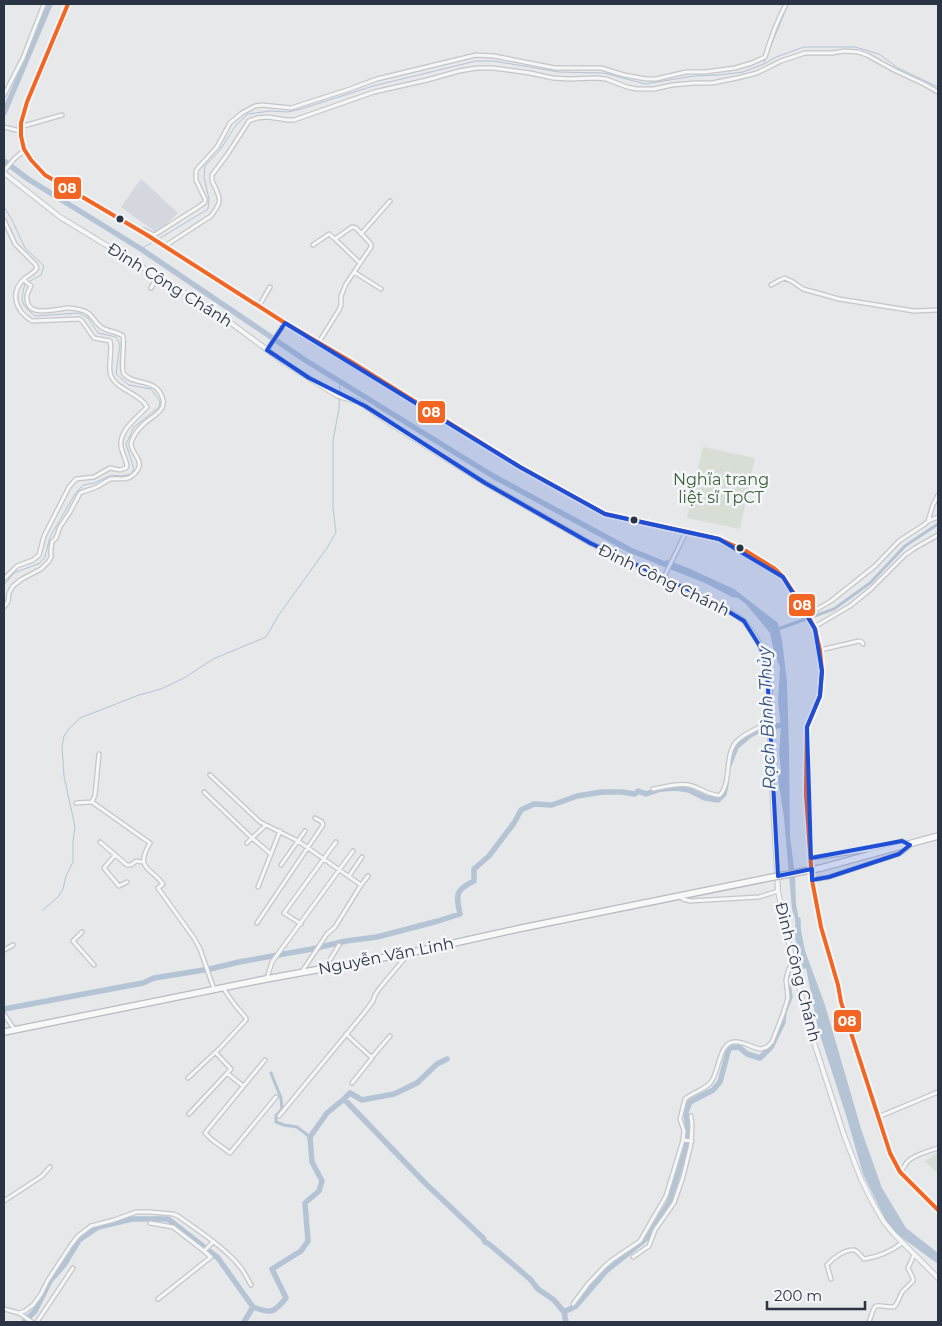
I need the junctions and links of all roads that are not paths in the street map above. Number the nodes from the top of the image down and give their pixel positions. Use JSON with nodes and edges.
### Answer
{"nodes":[{"id":1,"x":44,"y":4,"type":"edge"},
{"id":2,"x":68,"y":4,"type":"edge"},
{"id":3,"x":786,"y":4,"type":"edge"},
{"id":4,"x":938,"y":92,"type":"edge"},
{"id":5,"x":4,"y":95,"type":"edge"},
{"id":6,"x":62,"y":115,"type":"dead end"},
{"id":7,"x":6,"y":127,"type":"edge"},
{"id":8,"x":20,"y":129,"type":"junction"},
{"id":9,"x":25,"y":150,"type":"junction"},
{"id":10,"x":4,"y":172,"type":"edge"},
{"id":11,"x":390,"y":201,"type":"dead end"},
{"id":12,"x":4,"y":220,"type":"edge"},
{"id":13,"x":138,"y":230,"type":"junction"},
{"id":14,"x":362,"y":234,"type":"junction"},
{"id":15,"x":335,"y":239,"type":"junction"},
{"id":16,"x":163,"y":245,"type":"junction"},
{"id":17,"x":313,"y":245,"type":"dead end"},
{"id":18,"x":360,"y":263,"type":"junction"},
{"id":19,"x":354,"y":272,"type":"junction"},
{"id":20,"x":158,"y":276,"type":"junction"},
{"id":21,"x":24,"y":280,"type":"junction"},
{"id":22,"x":771,"y":285,"type":"dead end"},
{"id":23,"x":270,"y":287,"type":"dead end"},
{"id":24,"x":151,"y":288,"type":"dead end"},
{"id":25,"x":381,"y":289,"type":"dead end"},
{"id":26,"x":259,"y":306,"type":"junction"},
{"id":27,"x":938,"y":310,"type":"edge"},
{"id":28,"x":285,"y":323,"type":"junction"},
{"id":29,"x":319,"y":342,"type":"junction"},
{"id":30,"x":267,"y":350,"type":"junction"},
{"id":31,"x":938,"y":495,"type":"edge"},
{"id":32,"x":938,"y":517,"type":"edge"},
{"id":33,"x":928,"y":521,"type":"junction"},
{"id":34,"x":686,"y":532,"type":"junction"},
{"id":35,"x":938,"y":535,"type":"edge"},
{"id":36,"x":4,"y":579,"type":"edge"},
{"id":37,"x":663,"y":579,"type":"junction"},
{"id":38,"x":4,"y":607,"type":"edge"},
{"id":39,"x":805,"y":610,"type":"junction"},
{"id":40,"x":814,"y":627,"type":"junction"},
{"id":41,"x":863,"y":644,"type":"dead end"},
{"id":42,"x":820,"y":650,"type":"junction"},
{"id":43,"x":770,"y":722,"type":"junction"},
{"id":44,"x":99,"y":754,"type":"dead end"},
{"id":45,"x":210,"y":775,"type":"dead end"},
{"id":46,"x":652,"y":789,"type":"dead end"},
{"id":47,"x":204,"y":792,"type":"dead end"},
{"id":48,"x":92,"y":802,"type":"junction"},
{"id":49,"x":76,"y":804,"type":"dead end"},
{"id":50,"x":315,"y":818,"type":"dead end"},
{"id":51,"x":266,"y":825,"type":"junction"},
{"id":52,"x":280,"y":831,"type":"junction"},
{"id":53,"x":305,"y":831,"type":"dead end"},
{"id":54,"x":938,"y":836,"type":"edge"},
{"id":55,"x":252,"y":838,"type":"junction"},
{"id":56,"x":298,"y":841,"type":"junction"},
{"id":57,"x":100,"y":842,"type":"dead end"},
{"id":58,"x":336,"y":842,"type":"dead end"},
{"id":59,"x":247,"y":843,"type":"dead end"},
{"id":60,"x":910,"y":845,"type":"junction"},
{"id":61,"x":308,"y":848,"type":"junction"},
{"id":62,"x":352,"y":851,"type":"dead end"},
{"id":63,"x":271,"y":854,"type":"junction"},
{"id":64,"x":116,"y":855,"type":"junction"},
{"id":65,"x":362,"y":857,"type":"dead end"},
{"id":66,"x":323,"y":858,"type":"junction"},
{"id":67,"x":811,"y":858,"type":"junction"},
{"id":68,"x":143,"y":862,"type":"junction"},
{"id":69,"x":281,"y":865,"type":"dead end"},
{"id":70,"x":340,"y":869,"type":"junction"},
{"id":71,"x":349,"y":876,"type":"junction"},
{"id":72,"x":368,"y":876,"type":"dead end"},
{"id":73,"x":812,"y":880,"type":"junction"},
{"id":74,"x":127,"y":882,"type":"dead end"},
{"id":75,"x":361,"y":885,"type":"junction"},
{"id":76,"x":258,"y":887,"type":"dead end"},
{"id":77,"x":778,"y":891,"type":"junction"},
{"id":78,"x":679,"y":896,"type":"junction"},
{"id":79,"x":257,"y":923,"type":"dead end"},
{"id":80,"x":301,"y":924,"type":"junction"},
{"id":81,"x":82,"y":932,"type":"dead end"},
{"id":82,"x":13,"y":945,"type":"dead end"},
{"id":83,"x":339,"y":945,"type":"dead end"},
{"id":84,"x":4,"y":950,"type":"edge"},
{"id":85,"x":409,"y":953,"type":"junction"},
{"id":86,"x":94,"y":964,"type":"dead end"},
{"id":87,"x":794,"y":967,"type":"junction"},
{"id":88,"x":325,"y":968,"type":"junction"},
{"id":89,"x":300,"y":973,"type":"junction"},
{"id":90,"x":266,"y":979,"type":"junction"},
{"id":91,"x":223,"y":988,"type":"junction"},
{"id":92,"x":214,"y":990,"type":"junction"},
{"id":93,"x":4,"y":1014,"type":"edge"},
{"id":94,"x":14,"y":1030,"type":"junction"},
{"id":95,"x":4,"y":1032,"type":"edge"},
{"id":96,"x":346,"y":1034,"type":"junction"},
{"id":97,"x":390,"y":1036,"type":"dead end"},
{"id":98,"x":216,"y":1052,"type":"junction"},
{"id":99,"x":372,"y":1058,"type":"junction"},
{"id":100,"x":265,"y":1060,"type":"dead end"},
{"id":101,"x":228,"y":1073,"type":"junction"},
{"id":102,"x":188,"y":1078,"type":"dead end"},
{"id":103,"x":352,"y":1083,"type":"dead end"},
{"id":104,"x":243,"y":1086,"type":"junction"},
{"id":105,"x":938,"y":1092,"type":"edge"},
{"id":106,"x":276,"y":1097,"type":"dead end"},
{"id":107,"x":189,"y":1114,"type":"dead end"},
{"id":108,"x":279,"y":1116,"type":"dead end"},
{"id":109,"x":691,"y":1116,"type":"dead end"},
{"id":110,"x":877,"y":1118,"type":"junction"},
{"id":111,"x":684,"y":1140,"type":"junction"},
{"id":112,"x":691,"y":1141,"type":"junction"},
{"id":113,"x":938,"y":1148,"type":"edge"},
{"id":114,"x":50,"y":1167,"type":"dead end"},
{"id":115,"x":900,"y":1172,"type":"junction"},
{"id":116,"x":4,"y":1201,"type":"edge"},
{"id":117,"x":938,"y":1210,"type":"edge"},
{"id":118,"x":150,"y":1223,"type":"dead end"},
{"id":119,"x":212,"y":1243,"type":"junction"},
{"id":120,"x":902,"y":1243,"type":"junction"},
{"id":121,"x":204,"y":1250,"type":"junction"},
{"id":122,"x":914,"y":1255,"type":"junction"},
{"id":123,"x":633,"y":1257,"type":"dead end"},
{"id":124,"x":73,"y":1268,"type":"dead end"},
{"id":125,"x":938,"y":1278,"type":"edge"},
{"id":126,"x":831,"y":1279,"type":"dead end"},
{"id":127,"x":251,"y":1286,"type":"dead end"},
{"id":128,"x":158,"y":1300,"type":"dead end"},
{"id":129,"x":573,"y":1304,"type":"dead end"},
{"id":130,"x":4,"y":1308,"type":"edge"},
{"id":131,"x":20,"y":1314,"type":"junction"},
{"id":132,"x":32,"y":1322,"type":"edge"},
{"id":133,"x":37,"y":1322,"type":"edge"},
{"id":134,"x":869,"y":1322,"type":"edge"}],
"edges":[{"from":1,"to":5,"type":"street"},
{"from":2,"to":8,"type":"main road"},
{"from":3,"to":13,"type":"street"},
{"from":4,"to":16,"type":"street"},
{"from":6,"to":8,"type":"street"},
{"from":7,"to":8,"type":"street"},
{"from":8,"to":9,"type":"main road"},
{"from":9,"to":10,"type":"street"},
{"from":9,"to":13,"type":"main road"},
{"from":10,"to":20,"type":"street","name":"Đinh Công Chánh"},
{"from":11,"to":14,"type":"street"},
{"from":12,"to":21,"type":"street"},
{"from":13,"to":16,"type":"main road"},
{"from":14,"to":15,"type":"street"},
{"from":14,"to":18,"type":"street"},
{"from":15,"to":17,"type":"street"},
{"from":15,"to":18,"type":"street"},
{"from":16,"to":26,"type":"main road"},
{"from":18,"to":19,"type":"street"},
{"from":19,"to":25,"type":"street"},
{"from":19,"to":29,"type":"street"},
{"from":20,"to":24,"type":"street"},
{"from":20,"to":30,"type":"street","name":"Đinh Công Chánh"},
{"from":21,"to":36,"type":"street"},
{"from":21,"to":38,"type":"street"},
{"from":22,"to":27,"type":"street"},
{"from":23,"to":26,"type":"street"},
{"from":26,"to":28,"type":"main road"},
{"from":28,"to":29,"type":"main road"},
{"from":28,"to":30,"type":"street"},
{"from":29,"to":34,"type":"main road"},
{"from":30,"to":37,"type":"street","name":"Đinh Công Chánh"},
{"from":31,"to":33,"type":"street"},
{"from":32,"to":33,"type":"street"},
{"from":33,"to":39,"type":"street"},
{"from":34,"to":37,"type":"street"},
{"from":34,"to":39,"type":"main road"},
{"from":35,"to":40,"type":"street"},
{"from":37,"to":43,"type":"street","name":"Đinh Công Chánh"},
{"from":39,"to":40,"type":"main road"},
{"from":40,"to":42,"type":"main road"},
{"from":41,"to":42,"type":"street"},
{"from":42,"to":67,"type":"main road"},
{"from":43,"to":46,"type":"street"},
{"from":43,"to":77,"type":"street","name":"Đinh Công Chánh"},
{"from":44,"to":48,"type":"street"},
{"from":45,"to":51,"type":"street"},
{"from":47,"to":55,"type":"street"},
{"from":48,"to":49,"type":"street"},
{"from":48,"to":68,"type":"street"},
{"from":50,"to":61,"type":"street"},
{"from":51,"to":52,"type":"street"},
{"from":51,"to":55,"type":"street"},
{"from":52,"to":56,"type":"street"},
{"from":52,"to":63,"type":"street"},
{"from":53,"to":56,"type":"street"},
{"from":54,"to":60,"type":"highway"},
{"from":55,"to":59,"type":"street"},
{"from":55,"to":63,"type":"street"},
{"from":56,"to":61,"type":"street"},
{"from":56,"to":69,"type":"street"},
{"from":57,"to":64,"type":"street"},
{"from":58,"to":66,"type":"street"},
{"from":60,"to":67,"type":"street"},
{"from":60,"to":73,"type":"street"},
{"from":60,"to":78,"type":"highway","name":"Nguyễn Văn Linh","bridge":true},
{"from":61,"to":66,"type":"street"},
{"from":61,"to":79,"type":"street"},
{"from":62,"to":70,"type":"street"},
{"from":63,"to":76,"type":"street"},
{"from":64,"to":68,"type":"street"},
{"from":64,"to":74,"type":"street"},
{"from":65,"to":71,"type":"street"},
{"from":66,"to":70,"type":"street"},
{"from":66,"to":80,"type":"street"},
{"from":67,"to":73,"type":"main road"},
{"from":68,"to":92,"type":"street"},
{"from":70,"to":71,"type":"street"},
{"from":70,"to":80,"type":"street"},
{"from":71,"to":75,"type":"street"},
{"from":72,"to":75,"type":"street"},
{"from":73,"to":110,"type":"main road"},
{"from":75,"to":89,"type":"street"},
{"from":77,"to":78,"type":"street"},
{"from":77,"to":87,"type":"street","name":"Đinh Công Chánh"},
{"from":78,"to":85,"type":"highway","name":"Nguyễn Văn Linh"},
{"from":80,"to":90,"type":"street"},
{"from":81,"to":86,"type":"street"},
{"from":82,"to":84,"type":"street"},
{"from":83,"to":88,"type":"street"},
{"from":85,"to":88,"type":"highway","name":"Nguyễn Văn Linh"},
{"from":85,"to":96,"type":"street"},
{"from":87,"to":111,"type":"street"},
{"from":87,"to":120,"type":"street","name":"Đinh Công Chánh"},
{"from":88,"to":89,"type":"highway","name":"Nguyễn Văn Linh"},
{"from":89,"to":90,"type":"highway","name":"Nguyễn Văn Linh"},
{"from":90,"to":91,"type":"highway","name":"Nguyễn Văn Linh"},
{"from":91,"to":92,"type":"highway","name":"Nguyễn Văn Linh"},
{"from":91,"to":98,"type":"street"},
{"from":92,"to":94,"type":"highway","name":"Nguyễn Văn Linh"},
{"from":93,"to":94,"type":"street"},
{"from":94,"to":95,"type":"highway","name":"Nguyễn Văn Linh"},
{"from":96,"to":99,"type":"street"},
{"from":96,"to":108,"type":"street"},
{"from":97,"to":99,"type":"street"},
{"from":98,"to":101,"type":"street"},
{"from":98,"to":102,"type":"street"},
{"from":99,"to":103,"type":"street"},
{"from":100,"to":104,"type":"street"},
{"from":101,"to":104,"type":"street"},
{"from":101,"to":107,"type":"street"},
{"from":104,"to":106,"type":"street"},
{"from":105,"to":110,"type":"street"},
{"from":109,"to":112,"type":"street"},
{"from":110,"to":115,"type":"main road"},
{"from":111,"to":112,"type":"street"},
{"from":111,"to":129,"type":"street"},
{"from":112,"to":123,"type":"street"},
{"from":113,"to":115,"type":"street"},
{"from":114,"to":116,"type":"street"},
{"from":115,"to":117,"type":"main road"},
{"from":118,"to":121,"type":"street"},
{"from":119,"to":121,"type":"street"},
{"from":119,"to":127,"type":"street"},
{"from":119,"to":131,"type":"street"},
{"from":120,"to":122,"type":"street","name":"Đinh Công Chánh"},
{"from":120,"to":126,"type":"street"},
{"from":121,"to":128,"type":"street"},
{"from":122,"to":125,"type":"street","name":"Đinh Công Chánh"},
{"from":122,"to":134,"type":"street"},
{"from":124,"to":133,"type":"street"},
{"from":130,"to":131,"type":"street"},
{"from":131,"to":132,"type":"street"}]}
